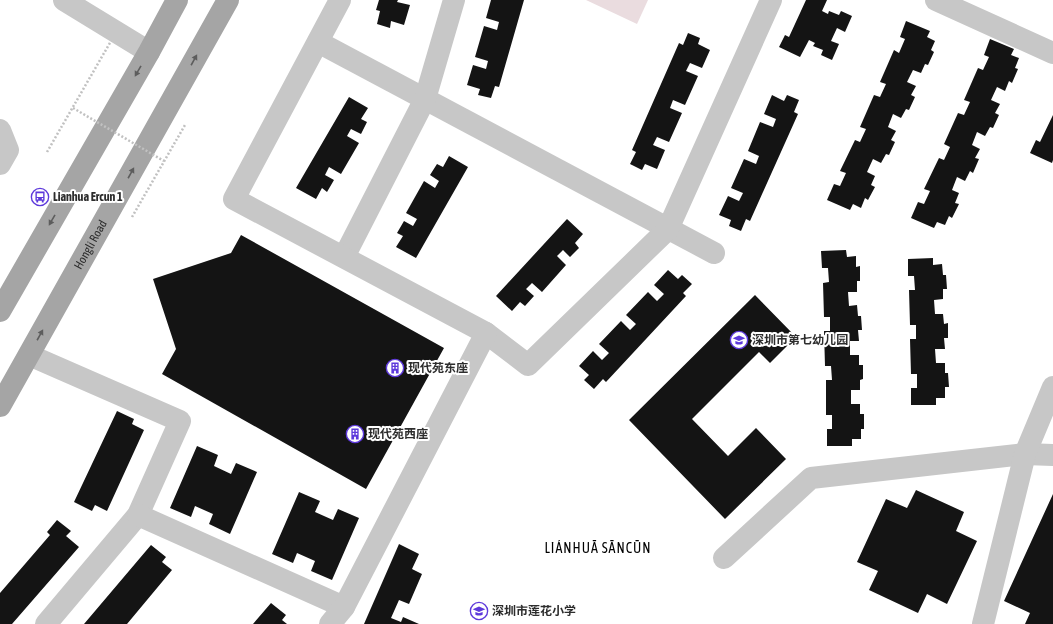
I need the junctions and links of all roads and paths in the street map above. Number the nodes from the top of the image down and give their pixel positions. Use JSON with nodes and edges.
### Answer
{"nodes":[{"id":1,"x":64,"y":0,"type":"edge"},
{"id":2,"x":177,"y":0,"type":"edge"},
{"id":3,"x":228,"y":0,"type":"edge"},
{"id":4,"x":340,"y":0,"type":"edge"},
{"id":5,"x":454,"y":0,"type":"edge"},
{"id":6,"x":772,"y":0,"type":"edge"},
{"id":7,"x":936,"y":0,"type":"edge"},
{"id":8,"x":111,"y":42,"type":"dead end"},
{"id":9,"x":318,"y":42,"type":"junction"},
{"id":10,"x":149,"y":52,"type":"junction"},
{"id":11,"x":1053,"y":53,"type":"edge"},
{"id":12,"x":425,"y":99,"type":"junction"},
{"id":13,"x":73,"y":108,"type":"junction"},
{"id":14,"x":185,"y":125,"type":"dead end"},
{"id":15,"x":0,"y":130,"type":"edge"},
{"id":16,"x":47,"y":152,"type":"dead end"},
{"id":17,"x":2,"y":153,"type":"edge"},
{"id":18,"x":164,"y":161,"type":"junction"},
{"id":19,"x":132,"y":217,"type":"dead end"},
{"id":20,"x":668,"y":228,"type":"junction"},
{"id":21,"x":714,"y":253,"type":"dead end"},
{"id":22,"x":344,"y":257,"type":"junction"},
{"id":23,"x":0,"y":311,"type":"edge"},
{"id":24,"x":486,"y":333,"type":"junction"},
{"id":25,"x":29,"y":354,"type":"junction"},
{"id":26,"x":1053,"y":387,"type":"edge"},
{"id":27,"x":0,"y":406,"type":"edge"},
{"id":28,"x":1025,"y":454,"type":"junction"},
{"id":29,"x":1053,"y":455,"type":"edge"},
{"id":30,"x":138,"y":515,"type":"junction"},
{"id":31,"x":724,"y":558,"type":"dead end"},
{"id":32,"x":344,"y":607,"type":"junction"},
{"id":33,"x":46,"y":624,"type":"edge"},
{"id":34,"x":330,"y":624,"type":"edge"},
{"id":35,"x":983,"y":624,"type":"edge"}],
"edges":[{"from":1,"to":10,"type":"street"},
{"from":2,"to":10,"type":"main road"},
{"from":25,"to":3,"type":"main road","name":"Hongli Road","one_way":true},
{"from":4,"to":9,"type":"street"},
{"from":5,"to":12,"type":"street"},
{"from":6,"to":20,"type":"street"},
{"from":7,"to":11,"type":"street"},
{"from":8,"to":13,"type":"path","bridge":true},
{"from":9,"to":12,"type":"street"},
{"from":9,"to":22,"type":"street"},
{"from":10,"to":23,"type":"main road","one_way":true},
{"from":12,"to":20,"type":"street"},
{"from":12,"to":22,"type":"street"},
{"from":13,"to":16,"type":"path","bridge":true},
{"from":13,"to":18,"type":"path","bridge":true},
{"from":14,"to":18,"type":"path"},
{"from":15,"to":17,"type":"street"},
{"from":18,"to":19,"type":"path"},
{"from":20,"to":21,"type":"street"},
{"from":20,"to":24,"type":"street"},
{"from":22,"to":24,"type":"street"},
{"from":24,"to":32,"type":"street"},
{"from":25,"to":27,"type":"main road","name":"Hongli Road"},
{"from":25,"to":30,"type":"street"},
{"from":26,"to":28,"type":"street"},
{"from":28,"to":29,"type":"street"},
{"from":28,"to":31,"type":"street"},
{"from":28,"to":35,"type":"street"},
{"from":30,"to":32,"type":"street"},
{"from":30,"to":33,"type":"street"},
{"from":32,"to":34,"type":"street"}]}
